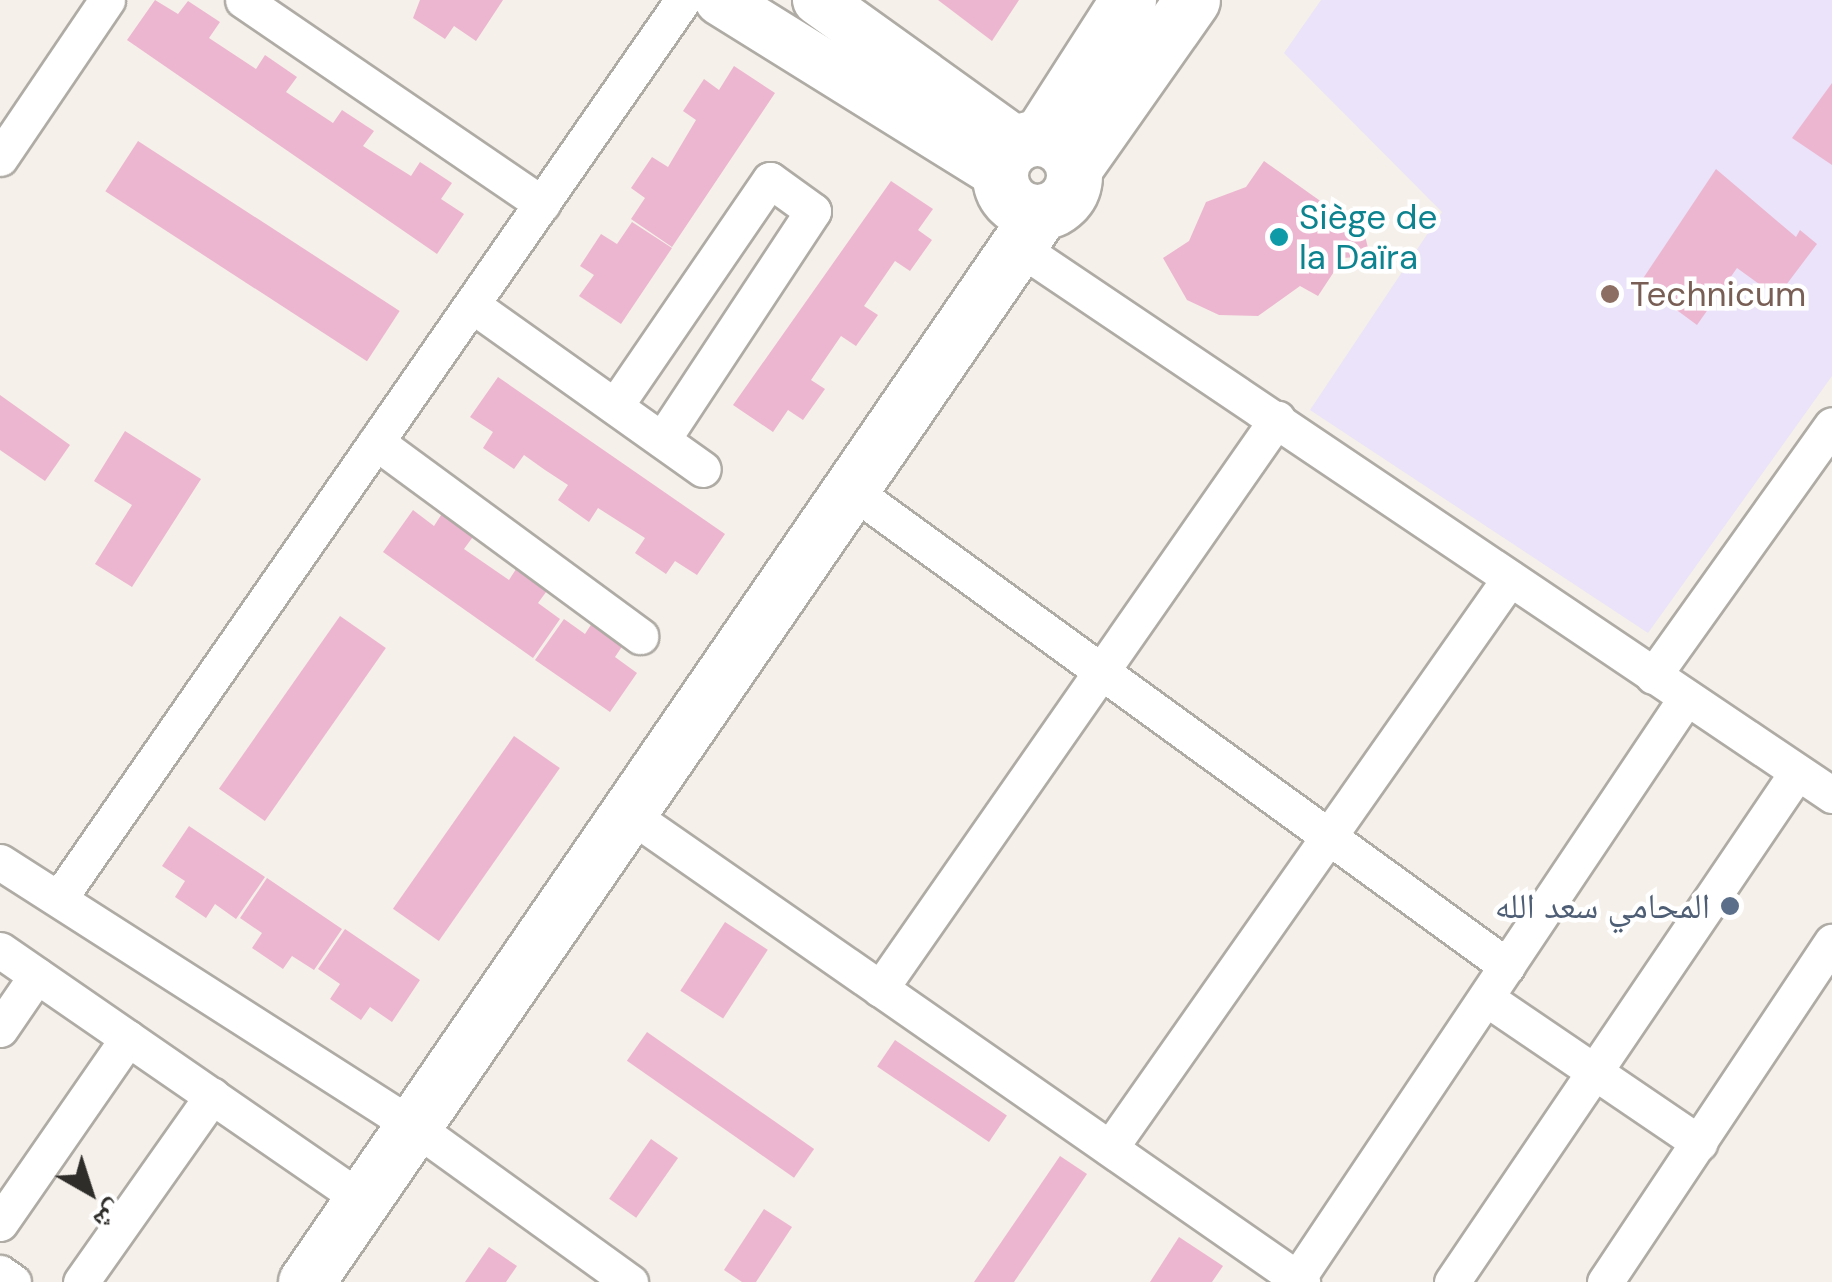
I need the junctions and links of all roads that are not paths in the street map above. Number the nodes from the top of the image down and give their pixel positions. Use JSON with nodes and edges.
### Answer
{"nodes":[{"id":1,"x":107,"y":0,"type":"edge"},
{"id":2,"x":243,"y":0,"type":"edge"},
{"id":3,"x":683,"y":0,"type":"edge"},
{"id":4,"x":720,"y":0,"type":"edge"},
{"id":5,"x":1128,"y":0,"type":"edge"},
{"id":6,"x":1192,"y":0,"type":"edge"},
{"id":7,"x":851,"y":9,"type":"edge"},
{"id":8,"x":0,"y":158,"type":"edge"},
{"id":9,"x":1028,"y":183,"type":"junction"},
{"id":10,"x":542,"y":204,"type":"junction"},
{"id":11,"x":472,"y":305,"type":"junction"},
{"id":12,"x":614,"y":406,"type":"junction"},
{"id":13,"x":1278,"y":420,"type":"junction"},
{"id":14,"x":1832,"y":426,"type":"edge"},
{"id":15,"x":662,"y":440,"type":"junction"},
{"id":16,"x":376,"y":442,"type":"junction"},
{"id":17,"x":703,"y":470,"type":"dead end"},
{"id":18,"x":846,"y":486,"type":"junction"},
{"id":19,"x":1510,"y":578,"type":"junction"},
{"id":20,"x":640,"y":636,"type":"dead end"},
{"id":21,"x":1102,"y":672,"type":"junction"},
{"id":22,"x":1653,"y":676,"type":"junction"},
{"id":23,"x":1686,"y":698,"type":"junction"},
{"id":24,"x":1796,"y":774,"type":"junction"},
{"id":25,"x":1832,"y":795,"type":"edge"},
{"id":26,"x":625,"y":811,"type":"junction"},
{"id":27,"x":1327,"y":835,"type":"junction"},
{"id":28,"x":0,"y":862,"type":"edge"},
{"id":29,"x":60,"y":898,"type":"junction"},
{"id":30,"x":1832,"y":942,"type":"edge"},
{"id":31,"x":0,"y":950,"type":"edge"},
{"id":32,"x":1506,"y":966,"type":"junction"},
{"id":33,"x":37,"y":976,"type":"junction"},
{"id":34,"x":880,"y":988,"type":"junction"},
{"id":35,"x":1486,"y":998,"type":"junction"},
{"id":36,"x":0,"y":1029,"type":"edge"},
{"id":37,"x":128,"y":1038,"type":"junction"},
{"id":38,"x":1595,"y":1070,"type":"junction"},
{"id":39,"x":212,"y":1096,"type":"junction"},
{"id":40,"x":412,"y":1125,"type":"junction"},
{"id":41,"x":1699,"y":1143,"type":"junction"},
{"id":42,"x":1110,"y":1148,"type":"junction"},
{"id":43,"x":362,"y":1200,"type":"junction"},
{"id":44,"x":0,"y":1223,"type":"edge"},
{"id":45,"x":0,"y":1273,"type":"edge"},
{"id":46,"x":1300,"y":1280,"type":"edge"},
{"id":47,"x":12,"y":1282,"type":"edge"},
{"id":48,"x":82,"y":1282,"type":"edge"},
{"id":49,"x":306,"y":1282,"type":"edge"},
{"id":50,"x":630,"y":1282,"type":"edge"},
{"id":51,"x":1452,"y":1282,"type":"edge"},
{"id":52,"x":1605,"y":1282,"type":"edge"}],
"edges":[{"from":1,"to":8,"type":"street"},
{"from":2,"to":10,"type":"street"},
{"from":3,"to":10,"type":"street"},
{"from":4,"to":9,"type":"street"},
{"from":5,"to":9,"type":"main road"},
{"from":6,"to":9,"type":"main road"},
{"from":7,"to":9,"type":"street"},
{"from":9,"to":13,"type":"street"},
{"from":9,"to":18,"type":"main road"},
{"from":10,"to":11,"type":"street"},
{"from":11,"to":12,"type":"street"},
{"from":11,"to":16,"type":"street"},
{"from":12,"to":15,"type":"street"},
{"from":12,"to":15,"type":"street"},
{"from":13,"to":19,"type":"street"},
{"from":13,"to":21,"type":"street"},
{"from":14,"to":22,"type":"street"},
{"from":15,"to":17,"type":"street"},
{"from":16,"to":20,"type":"street"},
{"from":16,"to":29,"type":"street"},
{"from":18,"to":21,"type":"street"},
{"from":18,"to":26,"type":"main road"},
{"from":19,"to":22,"type":"street"},
{"from":19,"to":27,"type":"street"},
{"from":21,"to":27,"type":"street"},
{"from":21,"to":34,"type":"street"},
{"from":22,"to":23,"type":"street"},
{"from":23,"to":24,"type":"street"},
{"from":23,"to":32,"type":"street"},
{"from":24,"to":25,"type":"street"},
{"from":24,"to":38,"type":"street"},
{"from":26,"to":34,"type":"street"},
{"from":26,"to":40,"type":"main road"},
{"from":27,"to":32,"type":"street"},
{"from":27,"to":42,"type":"street"},
{"from":28,"to":29,"type":"street"},
{"from":29,"to":40,"type":"street"},
{"from":30,"to":41,"type":"street"},
{"from":31,"to":33,"type":"street"},
{"from":32,"to":35,"type":"street"},
{"from":33,"to":36,"type":"street"},
{"from":33,"to":37,"type":"street"},
{"from":34,"to":42,"type":"street"},
{"from":35,"to":38,"type":"street"},
{"from":35,"to":46,"type":"street"},
{"from":37,"to":39,"type":"street"},
{"from":37,"to":44,"type":"street"},
{"from":38,"to":41,"type":"street"},
{"from":38,"to":51,"type":"street"},
{"from":39,"to":43,"type":"street"},
{"from":39,"to":48,"type":"street"},
{"from":40,"to":43,"type":"main road"},
{"from":40,"to":50,"type":"street"},
{"from":41,"to":52,"type":"street"},
{"from":42,"to":46,"type":"street"},
{"from":43,"to":49,"type":"main road"},
{"from":45,"to":47,"type":"street"}]}
